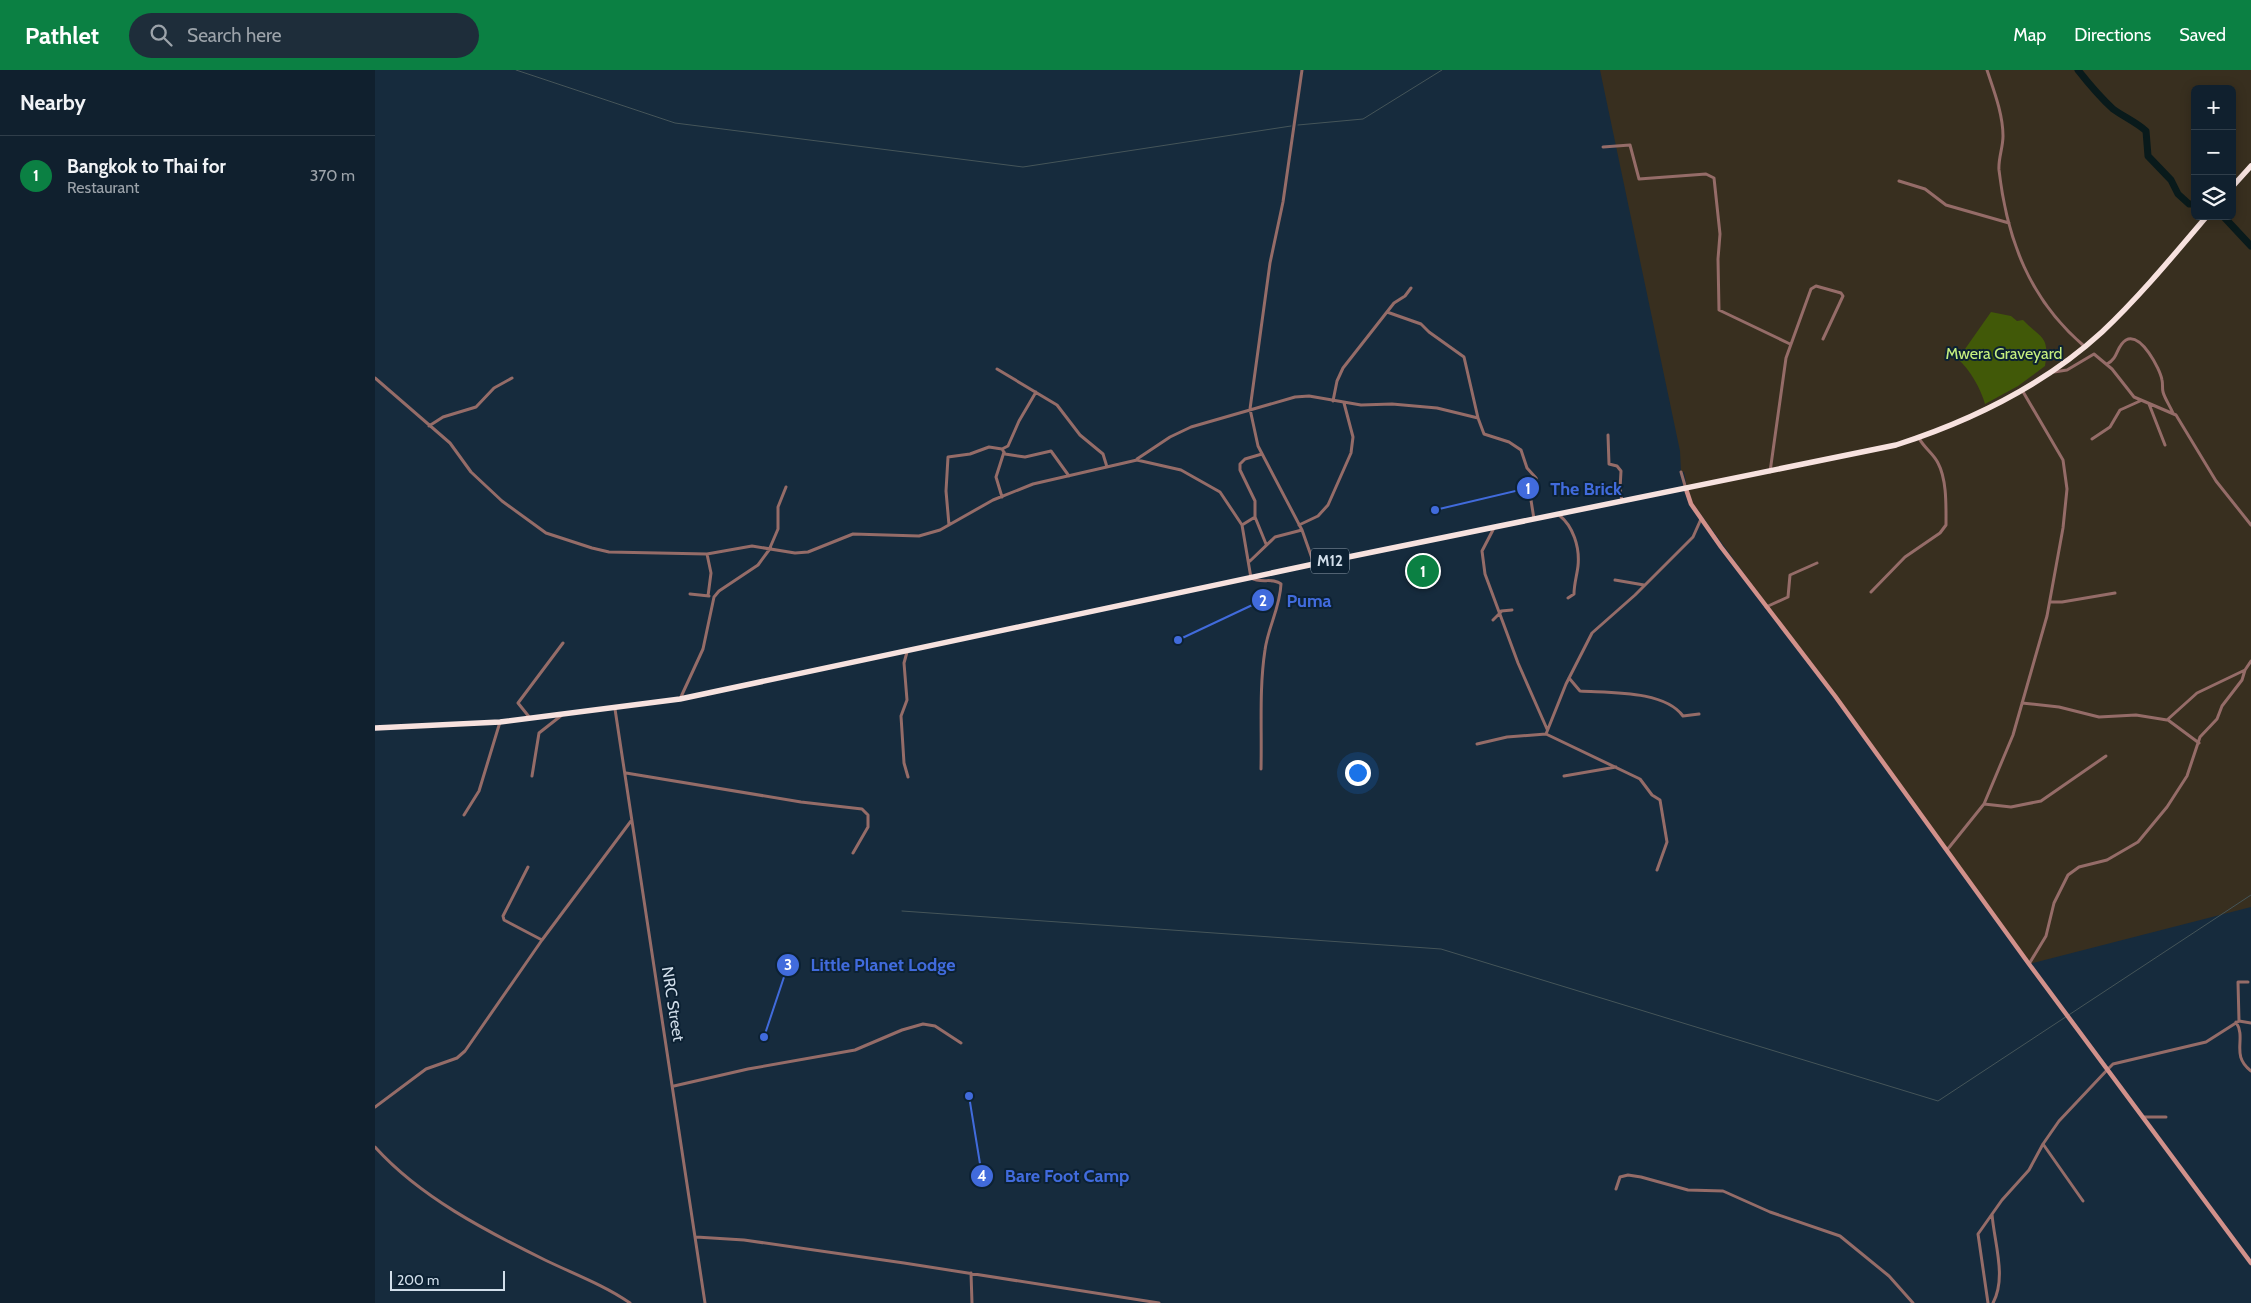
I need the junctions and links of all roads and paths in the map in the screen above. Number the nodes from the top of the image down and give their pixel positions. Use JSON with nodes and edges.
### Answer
{"nodes":[{"id":1,"x":1302,"y":70,"type":"edge"},
{"id":2,"x":1987,"y":70,"type":"edge"},
{"id":3,"x":1603,"y":147,"type":"dead end"},
{"id":4,"x":2251,"y":166,"type":"edge"},
{"id":5,"x":1899,"y":181,"type":"dead end"},
{"id":6,"x":2236,"y":183,"type":"edge"},
{"id":7,"x":2204,"y":220,"type":"edge"},
{"id":8,"x":2010,"y":224,"type":"junction"},
{"id":9,"x":1411,"y":288,"type":"dead end"},
{"id":10,"x":1387,"y":312,"type":"junction"},
{"id":11,"x":1823,"y":339,"type":"dead end"},
{"id":12,"x":1790,"y":344,"type":"junction"},
{"id":13,"x":2084,"y":346,"type":"junction"},
{"id":14,"x":2107,"y":364,"type":"junction"},
{"id":15,"x":997,"y":369,"type":"dead end"},
{"id":16,"x":2050,"y":372,"type":"junction"},
{"id":17,"x":375,"y":378,"type":"edge"},
{"id":18,"x":512,"y":378,"type":"dead end"},
{"id":19,"x":2022,"y":390,"type":"junction"},
{"id":20,"x":1036,"y":392,"type":"junction"},
{"id":21,"x":1333,"y":401,"type":"junction"},
{"id":22,"x":2140,"y":401,"type":"junction"},
{"id":23,"x":1344,"y":403,"type":"junction"},
{"id":24,"x":2148,"y":404,"type":"junction"},
{"id":25,"x":1250,"y":409,"type":"junction"},
{"id":26,"x":2174,"y":414,"type":"junction"},
{"id":27,"x":1478,"y":418,"type":"junction"},
{"id":28,"x":429,"y":426,"type":"junction"},
{"id":29,"x":1608,"y":435,"type":"dead end"},
{"id":30,"x":1919,"y":438,"type":"junction"},
{"id":31,"x":2092,"y":439,"type":"dead end"},
{"id":32,"x":2165,"y":445,"type":"dead end"},
{"id":33,"x":1003,"y":450,"type":"junction"},
{"id":34,"x":1262,"y":454,"type":"junction"},
{"id":35,"x":1137,"y":460,"type":"junction"},
{"id":36,"x":1107,"y":467,"type":"junction"},
{"id":37,"x":1681,"y":472,"type":"dead end"},
{"id":38,"x":1770,"y":472,"type":"junction"},
{"id":39,"x":1069,"y":476,"type":"junction"},
{"id":40,"x":786,"y":487,"type":"dead end"},
{"id":41,"x":1686,"y":489,"type":"junction"},
{"id":42,"x":1002,"y":497,"type":"junction"},
{"id":43,"x":1622,"y":501,"type":"junction"},
{"id":44,"x":1559,"y":514,"type":"junction"},
{"id":45,"x":1255,"y":517,"type":"junction"},
{"id":46,"x":1701,"y":518,"type":"junction"},
{"id":47,"x":1534,"y":519,"type":"junction"},
{"id":48,"x":949,"y":525,"type":"junction"},
{"id":49,"x":1241,"y":525,"type":"junction"},
{"id":50,"x":1299,"y":525,"type":"junction"},
{"id":51,"x":2251,"y":525,"type":"edge"},
{"id":52,"x":1494,"y":528,"type":"junction"},
{"id":53,"x":1302,"y":530,"type":"junction"},
{"id":54,"x":1266,"y":544,"type":"junction"},
{"id":55,"x":769,"y":550,"type":"junction"},
{"id":56,"x":707,"y":554,"type":"junction"},
{"id":57,"x":1249,"y":562,"type":"junction"},
{"id":58,"x":1817,"y":563,"type":"dead end"},
{"id":59,"x":1314,"y":564,"type":"junction"},
{"id":60,"x":1251,"y":578,"type":"junction"},
{"id":61,"x":1615,"y":580,"type":"dead end"},
{"id":62,"x":1644,"y":585,"type":"junction"},
{"id":63,"x":1871,"y":592,"type":"dead end"},
{"id":64,"x":2115,"y":593,"type":"dead end"},
{"id":65,"x":690,"y":594,"type":"dead end"},
{"id":66,"x":708,"y":596,"type":"junction"},
{"id":67,"x":714,"y":597,"type":"junction"},
{"id":68,"x":1568,"y":598,"type":"dead end"},
{"id":69,"x":2050,"y":602,"type":"junction"},
{"id":70,"x":1766,"y":607,"type":"junction"},
{"id":71,"x":1512,"y":610,"type":"dead end"},
{"id":72,"x":1501,"y":612,"type":"junction"},
{"id":73,"x":1493,"y":620,"type":"dead end"},
{"id":74,"x":563,"y":643,"type":"dead end"},
{"id":75,"x":907,"y":652,"type":"junction"},
{"id":76,"x":2251,"y":661,"type":"edge"},
{"id":77,"x":2245,"y":670,"type":"junction"},
{"id":78,"x":1569,"y":678,"type":"junction"},
{"id":79,"x":680,"y":699,"type":"junction"},
{"id":80,"x":2022,"y":703,"type":"junction"},
{"id":81,"x":615,"y":709,"type":"junction"},
{"id":82,"x":1699,"y":714,"type":"dead end"},
{"id":83,"x":562,"y":715,"type":"junction"},
{"id":84,"x":531,"y":718,"type":"junction"},
{"id":85,"x":2167,"y":720,"type":"junction"},
{"id":86,"x":500,"y":722,"type":"junction"},
{"id":87,"x":375,"y":728,"type":"edge"},
{"id":88,"x":1547,"y":732,"type":"junction"},
{"id":89,"x":1477,"y":744,"type":"dead end"},
{"id":90,"x":2199,"y":744,"type":"junction"},
{"id":91,"x":2106,"y":756,"type":"dead end"},
{"id":92,"x":1616,"y":767,"type":"junction"},
{"id":93,"x":1261,"y":769,"type":"dead end"},
{"id":94,"x":626,"y":773,"type":"junction"},
{"id":95,"x":532,"y":776,"type":"dead end"},
{"id":96,"x":908,"y":776,"type":"dead end"},
{"id":97,"x":1564,"y":776,"type":"dead end"},
{"id":98,"x":1983,"y":804,"type":"junction"},
{"id":99,"x":464,"y":815,"type":"dead end"},
{"id":100,"x":631,"y":821,"type":"junction"},
{"id":101,"x":1947,"y":850,"type":"junction"},
{"id":102,"x":853,"y":853,"type":"dead end"},
{"id":103,"x":528,"y":867,"type":"dead end"},
{"id":104,"x":1657,"y":870,"type":"dead end"},
{"id":105,"x":542,"y":940,"type":"junction"},
{"id":106,"x":2029,"y":964,"type":"junction"},
{"id":107,"x":2249,"y":982,"type":"dead end"},
{"id":108,"x":2237,"y":1021,"type":"junction"},
{"id":109,"x":2251,"y":1024,"type":"edge"},
{"id":110,"x":961,"y":1043,"type":"dead end"},
{"id":111,"x":2108,"y":1069,"type":"junction"},
{"id":112,"x":2251,"y":1071,"type":"edge"},
{"id":113,"x":674,"y":1086,"type":"junction"},
{"id":114,"x":375,"y":1107,"type":"edge"},
{"id":115,"x":2142,"y":1117,"type":"junction"},
{"id":116,"x":2166,"y":1117,"type":"dead end"},
{"id":117,"x":2043,"y":1144,"type":"junction"},
{"id":118,"x":375,"y":1147,"type":"edge"},
{"id":119,"x":1616,"y":1190,"type":"dead end"},
{"id":120,"x":2083,"y":1201,"type":"dead end"},
{"id":121,"x":1992,"y":1213,"type":"junction"},
{"id":122,"x":696,"y":1238,"type":"junction"},
{"id":123,"x":2251,"y":1263,"type":"edge"},
{"id":124,"x":971,"y":1273,"type":"junction"},
{"id":125,"x":630,"y":1303,"type":"edge"},
{"id":126,"x":705,"y":1303,"type":"edge"},
{"id":127,"x":972,"y":1303,"type":"edge"},
{"id":128,"x":1159,"y":1303,"type":"edge"},
{"id":129,"x":1913,"y":1303,"type":"edge"},
{"id":130,"x":1988,"y":1303,"type":"edge"},
{"id":131,"x":1993,"y":1303,"type":"edge"}],
"edges":[{"from":1,"to":25,"type":"street"},
{"from":2,"to":8,"type":"street"},
{"from":3,"to":12,"type":"street"},
{"from":4,"to":6,"type":"highway"},
{"from":5,"to":8,"type":"street"},
{"from":7,"to":13,"type":"highway","number":"M12"},
{"from":8,"to":13,"type":"street"},
{"from":9,"to":10,"type":"street"},
{"from":10,"to":21,"type":"street"},
{"from":10,"to":27,"type":"street"},
{"from":11,"to":12,"type":"street"},
{"from":12,"to":38,"type":"street"},
{"from":13,"to":16,"type":"highway","number":"M12"},
{"from":14,"to":16,"type":"street"},
{"from":14,"to":22,"type":"street"},
{"from":14,"to":26,"type":"street"},
{"from":15,"to":20,"type":"street"},
{"from":16,"to":19,"type":"highway","number":"M12"},
{"from":17,"to":28,"type":"street"},
{"from":18,"to":28,"type":"street"},
{"from":19,"to":30,"type":"highway","number":"M12"},
{"from":19,"to":69,"type":"street"},
{"from":20,"to":33,"type":"street"},
{"from":20,"to":36,"type":"street"},
{"from":21,"to":23,"type":"street"},
{"from":21,"to":25,"type":"street"},
{"from":22,"to":24,"type":"street"},
{"from":22,"to":31,"type":"street"},
{"from":23,"to":27,"type":"street"},
{"from":23,"to":50,"type":"street"},
{"from":24,"to":26,"type":"street"},
{"from":24,"to":32,"type":"street"},
{"from":25,"to":34,"type":"street"},
{"from":25,"to":35,"type":"street"},
{"from":26,"to":51,"type":"street"},
{"from":27,"to":47,"type":"street"},
{"from":28,"to":56,"type":"street"},
{"from":29,"to":43,"type":"street"},
{"from":30,"to":38,"type":"highway","number":"M12"},
{"from":30,"to":63,"type":"street"},
{"from":33,"to":39,"type":"street"},
{"from":33,"to":42,"type":"street"},
{"from":33,"to":48,"type":"street"},
{"from":34,"to":45,"type":"street"},
{"from":34,"to":50,"type":"street"},
{"from":35,"to":36,"type":"street"},
{"from":35,"to":49,"type":"street"},
{"from":36,"to":39,"type":"street"},
{"from":37,"to":41,"type":"street"},
{"from":38,"to":41,"type":"highway","number":"M12"},
{"from":39,"to":42,"type":"street"},
{"from":40,"to":55,"type":"street"},
{"from":41,"to":43,"type":"highway","number":"M12"},
{"from":41,"to":46,"type":"street"},
{"from":42,"to":48,"type":"street"},
{"from":43,"to":44,"type":"highway","number":"M12"},
{"from":44,"to":47,"type":"highway","number":"M12"},
{"from":44,"to":68,"type":"street"},
{"from":45,"to":49,"type":"street"},
{"from":45,"to":54,"type":"street"},
{"from":46,"to":62,"type":"street"},
{"from":46,"to":70,"type":"street"},
{"from":47,"to":52,"type":"highway","number":"M12"},
{"from":48,"to":55,"type":"street"},
{"from":49,"to":57,"type":"street"},
{"from":50,"to":53,"type":"street"},
{"from":52,"to":59,"type":"highway","number":"M12"},
{"from":52,"to":72,"type":"street"},
{"from":53,"to":54,"type":"street"},
{"from":53,"to":59,"type":"street"},
{"from":54,"to":57,"type":"street"},
{"from":55,"to":56,"type":"street"},
{"from":55,"to":67,"type":"street"},
{"from":56,"to":66,"type":"street"},
{"from":57,"to":60,"type":"street"},
{"from":58,"to":70,"type":"street"},
{"from":59,"to":60,"type":"highway","number":"M12"},
{"from":60,"to":75,"type":"highway","number":"M12"},
{"from":60,"to":93,"type":"street"},
{"from":61,"to":62,"type":"street"},
{"from":62,"to":78,"type":"street"},
{"from":64,"to":69,"type":"street"},
{"from":65,"to":66,"type":"street"},
{"from":66,"to":67,"type":"street"},
{"from":67,"to":79,"type":"street"},
{"from":69,"to":80,"type":"street"},
{"from":70,"to":101,"type":"street"},
{"from":71,"to":72,"type":"street"},
{"from":72,"to":73,"type":"street"},
{"from":72,"to":88,"type":"street"},
{"from":74,"to":84,"type":"street"},
{"from":75,"to":79,"type":"highway","number":"M12"},
{"from":75,"to":96,"type":"street"},
{"from":76,"to":77,"type":"street"},
{"from":77,"to":85,"type":"street"},
{"from":77,"to":90,"type":"street"},
{"from":78,"to":82,"type":"street"},
{"from":78,"to":88,"type":"street"},
{"from":79,"to":81,"type":"highway","number":"M12"},
{"from":80,"to":85,"type":"street"},
{"from":80,"to":98,"type":"street"},
{"from":81,"to":83,"type":"highway","number":"M12"},
{"from":81,"to":94,"type":"street","name":"NRC Street"},
{"from":83,"to":84,"type":"highway","number":"M12"},
{"from":83,"to":95,"type":"street"},
{"from":84,"to":86,"type":"highway","number":"M12"},
{"from":85,"to":90,"type":"street"},
{"from":86,"to":87,"type":"highway","number":"M12"},
{"from":86,"to":99,"type":"street"},
{"from":88,"to":89,"type":"street"},
{"from":88,"to":92,"type":"street"},
{"from":90,"to":106,"type":"street"},
{"from":91,"to":98,"type":"street"},
{"from":92,"to":97,"type":"street"},
{"from":92,"to":104,"type":"street"},
{"from":94,"to":100,"type":"street","name":"NRC Street"},
{"from":94,"to":102,"type":"street"},
{"from":98,"to":101,"type":"street"},
{"from":100,"to":105,"type":"street"},
{"from":100,"to":113,"type":"street","name":"NRC Street"},
{"from":101,"to":106,"type":"street"},
{"from":103,"to":105,"type":"street"},
{"from":105,"to":114,"type":"street"},
{"from":106,"to":111,"type":"street"},
{"from":107,"to":108,"type":"street"},
{"from":108,"to":109,"type":"street"},
{"from":108,"to":111,"type":"street"},
{"from":108,"to":112,"type":"street"},
{"from":110,"to":113,"type":"street"},
{"from":111,"to":115,"type":"street"},
{"from":111,"to":117,"type":"street"},
{"from":113,"to":122,"type":"street","name":"NRC Street"},
{"from":115,"to":116,"type":"street"},
{"from":115,"to":123,"type":"street"},
{"from":117,"to":120,"type":"street"},
{"from":117,"to":121,"type":"street"},
{"from":118,"to":125,"type":"street"},
{"from":119,"to":129,"type":"street"},
{"from":121,"to":130,"type":"street"},
{"from":121,"to":131,"type":"street"},
{"from":122,"to":124,"type":"street"},
{"from":122,"to":126,"type":"street","name":"NRC Street"},
{"from":124,"to":127,"type":"street"},
{"from":124,"to":128,"type":"street"}]}
